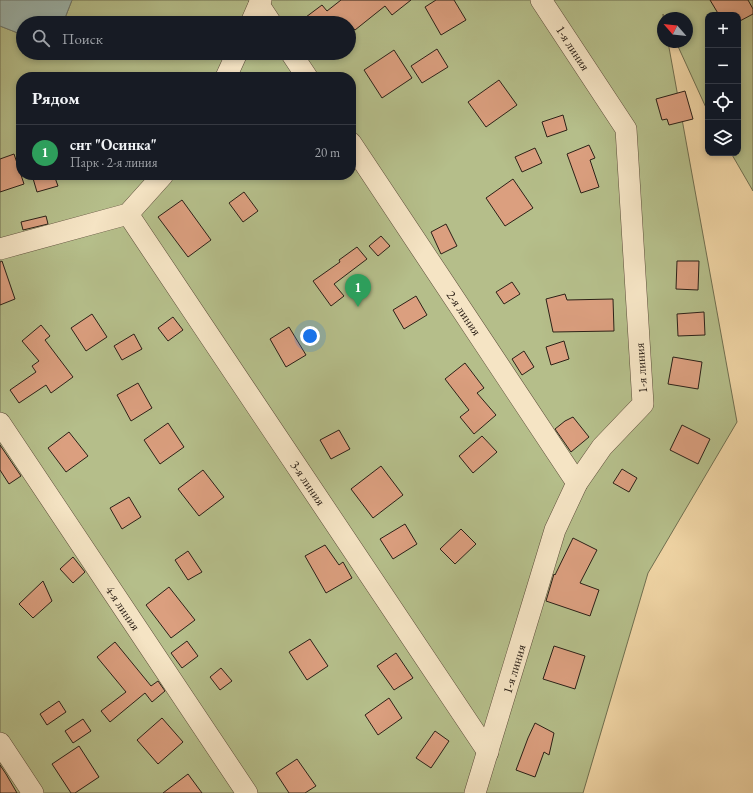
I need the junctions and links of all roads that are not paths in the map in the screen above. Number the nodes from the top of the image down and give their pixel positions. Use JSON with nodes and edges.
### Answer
{"nodes":[{"id":1,"x":541,"y":0,"type":"edge"},
{"id":2,"x":234,"y":60,"type":"edge"},
{"id":3,"x":296,"y":60,"type":"edge"},
{"id":4,"x":228,"y":72,"type":"edge"},
{"id":5,"x":304,"y":72,"type":"edge"},
{"id":6,"x":356,"y":151,"type":"edge"},
{"id":7,"x":159,"y":180,"type":"edge"},
{"id":8,"x":128,"y":214,"type":"junction"},
{"id":9,"x":0,"y":249,"type":"edge"},
{"id":10,"x":0,"y":424,"type":"edge"},
{"id":11,"x":577,"y":483,"type":"junction"},
{"id":12,"x":0,"y":743,"type":"edge"},
{"id":13,"x":488,"y":752,"type":"junction"},
{"id":14,"x":33,"y":793,"type":"edge"},
{"id":15,"x":246,"y":793,"type":"edge"},
{"id":16,"x":475,"y":793,"type":"edge"}],
"edges":[{"from":1,"to":11,"type":"street","name":"1-я линия"},
{"from":2,"to":4,"type":"street"},
{"from":3,"to":5,"type":"street"},
{"from":6,"to":11,"type":"street","name":"2-я линия"},
{"from":7,"to":8,"type":"street"},
{"from":8,"to":9,"type":"street"},
{"from":8,"to":13,"type":"street","name":"3-я линия"},
{"from":10,"to":15,"type":"street","name":"4-я линия"},
{"from":11,"to":13,"type":"street","name":"1-я линия"},
{"from":12,"to":14,"type":"street"},
{"from":13,"to":16,"type":"street","name":"1-я линия"}]}
